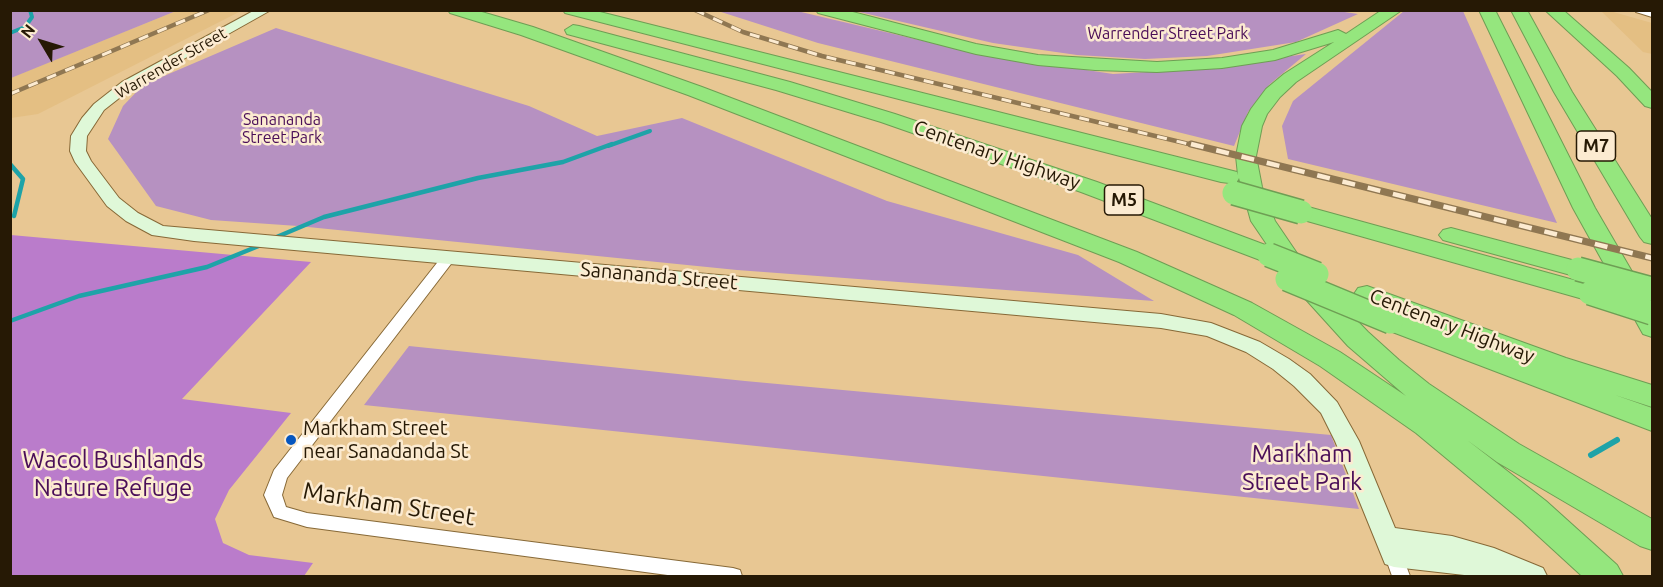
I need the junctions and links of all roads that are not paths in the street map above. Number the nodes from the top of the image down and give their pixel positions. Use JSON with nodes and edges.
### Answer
{"nodes":[{"id":1,"x":265,"y":10,"type":"edge"},
{"id":2,"x":456,"y":10,"type":"edge"},
{"id":3,"x":499,"y":10,"type":"edge"},
{"id":4,"x":571,"y":10,"type":"edge"},
{"id":5,"x":824,"y":10,"type":"edge"},
{"id":6,"x":1394,"y":10,"type":"edge"},
{"id":7,"x":1487,"y":10,"type":"edge"},
{"id":8,"x":1519,"y":10,"type":"edge"},
{"id":9,"x":1553,"y":10,"type":"edge"},
{"id":10,"x":1639,"y":10,"type":"edge"},
{"id":11,"x":1653,"y":15,"type":"edge"},
{"id":12,"x":1372,"y":25,"type":"junction"},
{"id":13,"x":1653,"y":102,"type":"edge"},
{"id":14,"x":978,"y":148,"type":"junction"},
{"id":15,"x":1298,"y":203,"type":"junction"},
{"id":16,"x":158,"y":231,"type":"joint"},
{"id":17,"x":1653,"y":237,"type":"edge"},
{"id":18,"x":449,"y":257,"type":"junction"},
{"id":19,"x":1653,"y":290,"type":"edge"},
{"id":20,"x":1653,"y":313,"type":"edge"},
{"id":21,"x":1653,"y":328,"type":"edge"},
{"id":22,"x":1650,"y":403,"type":"edge"},
{"id":23,"x":1653,"y":536,"type":"edge"},
{"id":24,"x":1394,"y":557,"type":"edge"},
{"id":25,"x":696,"y":574,"type":"edge"},
{"id":26,"x":734,"y":576,"type":"edge"},
{"id":27,"x":1510,"y":576,"type":"edge"},
{"id":28,"x":1534,"y":576,"type":"edge"},
{"id":29,"x":1605,"y":576,"type":"edge"}],
"edges":[{"from":1,"to":16,"type":"street","name":"Warrender Street"},
{"from":2,"to":29,"type":"highway"},
{"from":3,"to":14,"type":"highway","name":"Centenary Highway","number":"M5"},
{"from":4,"to":15,"type":"highway","name":"Centenary Highway","bridge":true},
{"from":5,"to":12,"type":"highway"},
{"from":6,"to":12,"type":"highway"},
{"from":7,"to":21,"type":"highway","number":"M7"},
{"from":8,"to":17,"type":"highway","number":"M7"},
{"from":9,"to":13,"type":"highway"},
{"from":10,"to":11,"type":"street"},
{"from":12,"to":23,"type":"highway"},
{"from":14,"to":22,"type":"highway","name":"Centenary Highway","number":"M5","bridge":true},
{"from":14,"to":22,"type":"highway","bridge":true},
{"from":15,"to":19,"type":"highway","bridge":true},
{"from":15,"to":20,"type":"highway","bridge":true},
{"from":16,"to":18,"type":"street","name":"Sanananda Street"},
{"from":18,"to":24,"type":"street","name":"Sanananda Street"},
{"from":18,"to":25,"type":"street","name":"Markham Street"},
{"from":24,"to":27,"type":"street"},
{"from":24,"to":28,"type":"street"},
{"from":25,"to":26,"type":"street","name":"Markham Street"}]}
